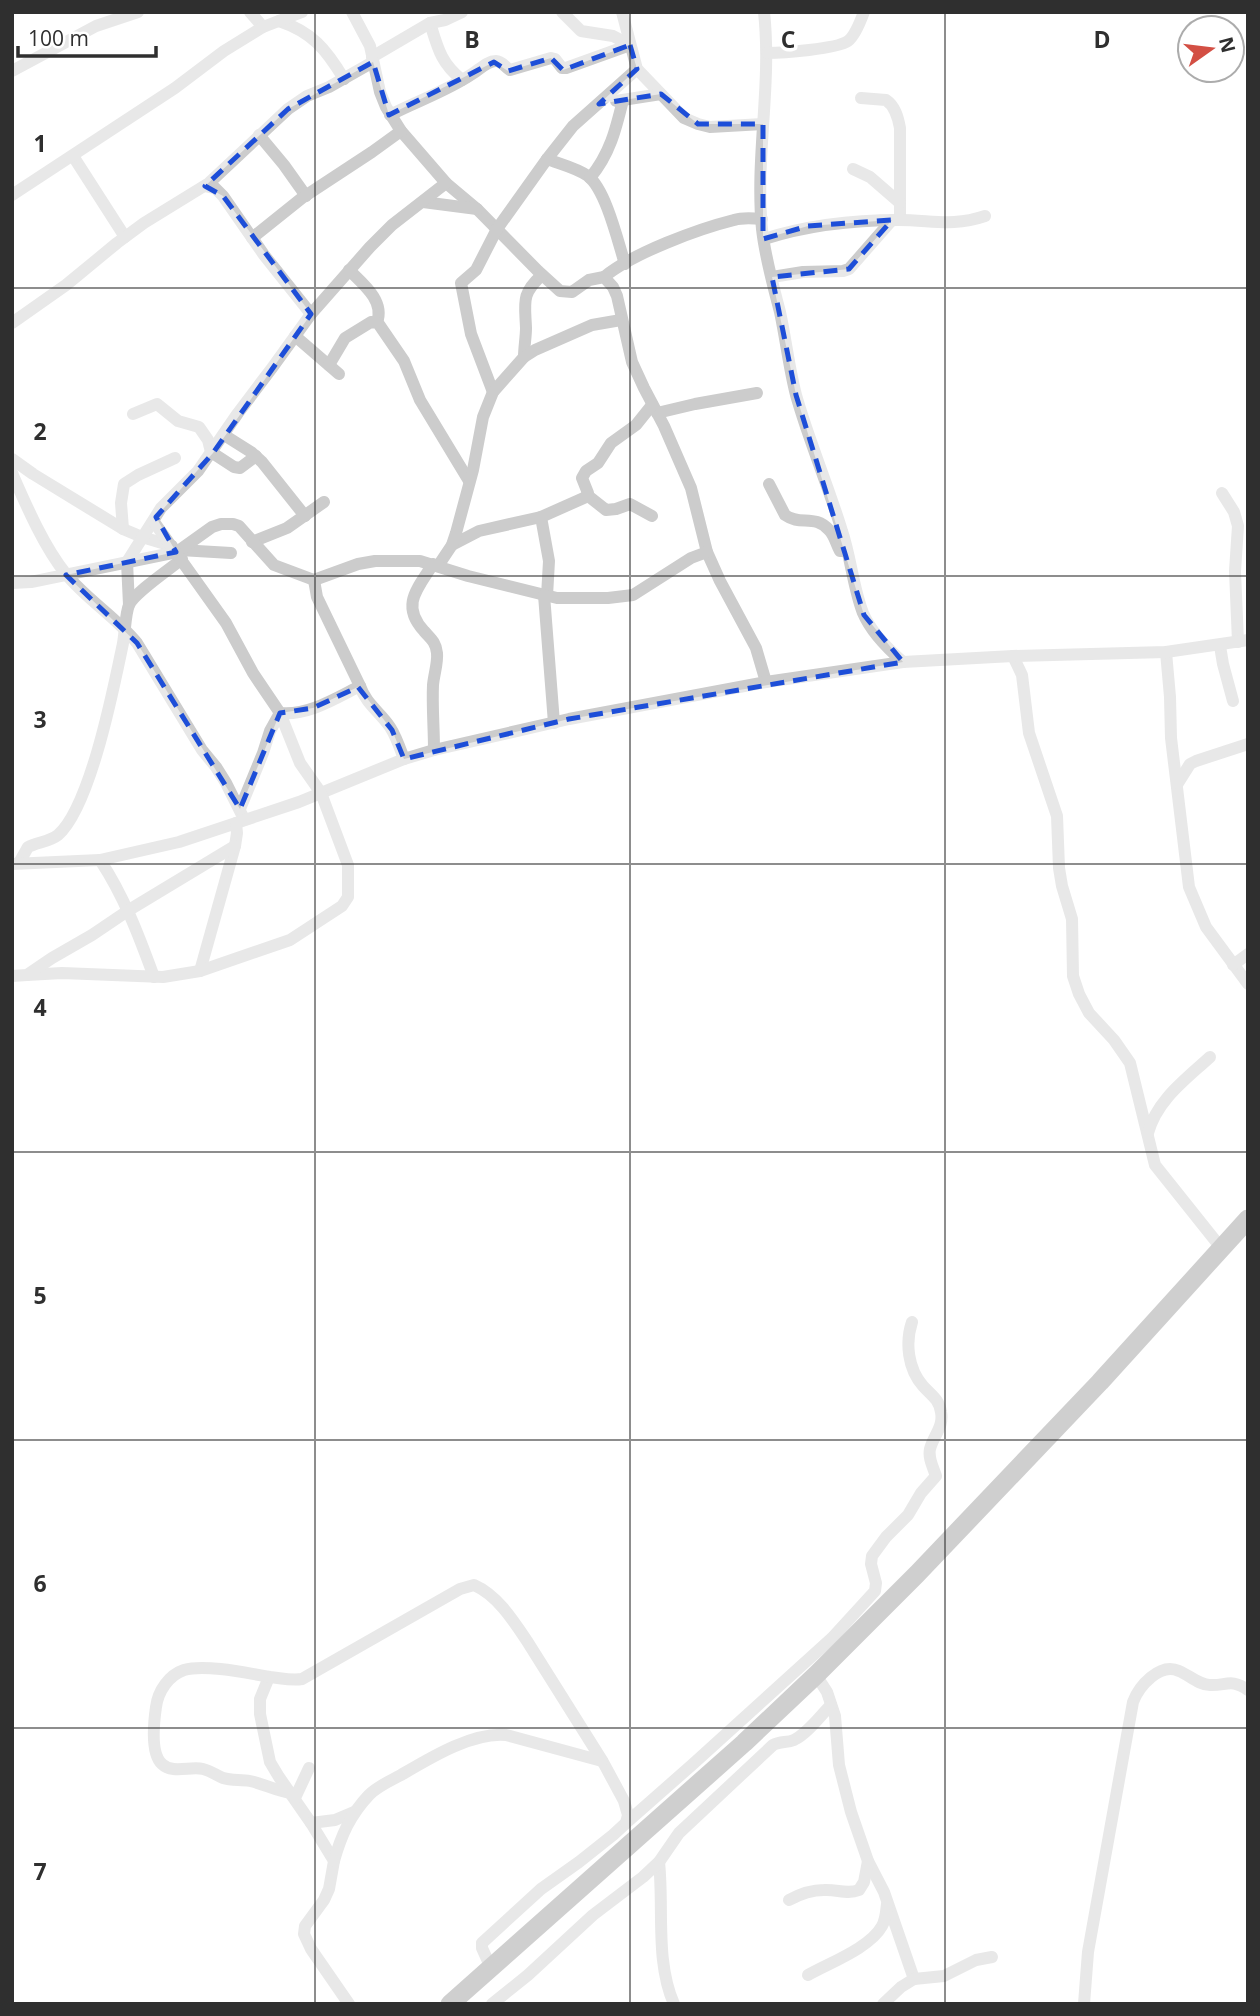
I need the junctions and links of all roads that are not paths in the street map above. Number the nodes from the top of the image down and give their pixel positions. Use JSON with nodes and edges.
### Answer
{"nodes":[{"id":1,"x":138,"y":12,"type":"edge"},
{"id":2,"x":302,"y":12,"type":"edge"},
{"id":3,"x":352,"y":12,"type":"edge"},
{"id":4,"x":462,"y":12,"type":"edge"},
{"id":5,"x":562,"y":12,"type":"edge"},
{"id":6,"x":622,"y":12,"type":"edge"},
{"id":7,"x":764,"y":12,"type":"edge"},
{"id":8,"x":864,"y":12,"type":"edge"},
{"id":9,"x":249,"y":13,"type":"edge"},
{"id":10,"x":279,"y":21,"type":"junction"},
{"id":11,"x":430,"y":23,"type":"junction"},
{"id":12,"x":262,"y":27,"type":"junction"},
{"id":13,"x":630,"y":45,"type":"junction"},
{"id":14,"x":767,"y":53,"type":"junction"},
{"id":15,"x":373,"y":60,"type":"junction"},
{"id":16,"x":637,"y":69,"type":"junction"},
{"id":17,"x":12,"y":71,"type":"edge"},
{"id":18,"x":344,"y":79,"type":"junction"},
{"id":19,"x":462,"y":80,"type":"junction"},
{"id":20,"x":661,"y":94,"type":"junction"},
{"id":21,"x":861,"y":98,"type":"dead end"},
{"id":22,"x":623,"y":100,"type":"junction"},
{"id":23,"x":599,"y":104,"type":"junction"},
{"id":24,"x":390,"y":115,"type":"junction"},
{"id":25,"x":763,"y":124,"type":"junction"},
{"id":26,"x":401,"y":131,"type":"junction"},
{"id":27,"x":259,"y":135,"type":"junction"},
{"id":28,"x":73,"y":156,"type":"junction"},
{"id":29,"x":547,"y":159,"type":"junction"},
{"id":30,"x":853,"y":169,"type":"dead end"},
{"id":31,"x":590,"y":178,"type":"junction"},
{"id":32,"x":446,"y":183,"type":"junction"},
{"id":33,"x":205,"y":186,"type":"junction"},
{"id":34,"x":12,"y":195,"type":"edge"},
{"id":35,"x":306,"y":196,"type":"junction"},
{"id":36,"x":423,"y":202,"type":"junction"},
{"id":37,"x":900,"y":203,"type":"junction"},
{"id":38,"x":477,"y":209,"type":"junction"},
{"id":39,"x":985,"y":216,"type":"dead end"},
{"id":40,"x":762,"y":219,"type":"junction"},
{"id":41,"x":896,"y":220,"type":"junction"},
{"id":42,"x":498,"y":229,"type":"junction"},
{"id":43,"x":125,"y":237,"type":"junction"},
{"id":44,"x":253,"y":238,"type":"junction"},
{"id":45,"x":764,"y":239,"type":"junction"},
{"id":46,"x":625,"y":264,"type":"junction"},
{"id":47,"x":349,"y":270,"type":"junction"},
{"id":48,"x":542,"y":275,"type":"junction"},
{"id":49,"x":604,"y":277,"type":"junction"},
{"id":50,"x":772,"y":277,"type":"junction"},
{"id":51,"x":311,"y":314,"type":"junction"},
{"id":52,"x":621,"y":320,"type":"junction"},
{"id":53,"x":377,"y":322,"type":"junction"},
{"id":54,"x":12,"y":323,"type":"edge"},
{"id":55,"x":295,"y":336,"type":"junction"},
{"id":56,"x":524,"y":357,"type":"junction"},
{"id":57,"x":493,"y":392,"type":"junction"},
{"id":58,"x":757,"y":393,"type":"dead end"},
{"id":59,"x":654,"y":409,"type":"junction"},
{"id":60,"x":132,"y":414,"type":"dead end"},
{"id":61,"x":224,"y":435,"type":"junction"},
{"id":62,"x":211,"y":452,"type":"junction"},
{"id":63,"x":256,"y":456,"type":"junction"},
{"id":64,"x":175,"y":457,"type":"dead end"},
{"id":65,"x":12,"y":458,"type":"edge"},
{"id":66,"x":13,"y":478,"type":"edge"},
{"id":67,"x":469,"y":481,"type":"junction"},
{"id":68,"x":769,"y":484,"type":"dead end"},
{"id":69,"x":1223,"y":493,"type":"dead end"},
{"id":70,"x":587,"y":495,"type":"junction"},
{"id":71,"x":324,"y":502,"type":"dead end"},
{"id":72,"x":304,"y":516,"type":"junction"},
{"id":73,"x":652,"y":516,"type":"dead end"},
{"id":74,"x":541,"y":517,"type":"junction"},
{"id":75,"x":154,"y":522,"type":"junction"},
{"id":76,"x":124,"y":529,"type":"junction"},
{"id":77,"x":142,"y":537,"type":"junction"},
{"id":78,"x":252,"y":542,"type":"junction"},
{"id":79,"x":452,"y":545,"type":"junction"},
{"id":80,"x":847,"y":551,"type":"junction"},
{"id":81,"x":178,"y":552,"type":"junction"},
{"id":82,"x":707,"y":552,"type":"junction"},
{"id":83,"x":231,"y":553,"type":"dead end"},
{"id":84,"x":127,"y":562,"type":"junction"},
{"id":85,"x":436,"y":565,"type":"junction"},
{"id":86,"x":66,"y":575,"type":"junction"},
{"id":87,"x":314,"y":580,"type":"junction"},
{"id":88,"x":12,"y":583,"type":"edge"},
{"id":89,"x":546,"y":595,"type":"junction"},
{"id":90,"x":129,"y":605,"type":"junction"},
{"id":91,"x":126,"y":629,"type":"junction"},
{"id":92,"x":1243,"y":641,"type":"edge"},
{"id":93,"x":1220,"y":646,"type":"junction"},
{"id":94,"x":1166,"y":652,"type":"junction"},
{"id":95,"x":1013,"y":656,"type":"junction"},
{"id":96,"x":903,"y":662,"type":"junction"},
{"id":97,"x":766,"y":682,"type":"junction"},
{"id":98,"x":360,"y":686,"type":"junction"},
{"id":99,"x":1233,"y":701,"type":"dead end"},
{"id":100,"x":280,"y":713,"type":"junction"},
{"id":101,"x":554,"y":723,"type":"junction"},
{"id":102,"x":1248,"y":744,"type":"edge"},
{"id":103,"x":434,"y":750,"type":"junction"},
{"id":104,"x":404,"y":758,"type":"junction"},
{"id":105,"x":1178,"y":783,"type":"junction"},
{"id":106,"x":321,"y":793,"type":"junction"},
{"id":107,"x":240,"y":817,"type":"junction"},
{"id":108,"x":235,"y":846,"type":"junction"},
{"id":109,"x":100,"y":860,"type":"junction"},
{"id":110,"x":16,"y":864,"type":"edge"},
{"id":111,"x":128,"y":910,"type":"junction"},
{"id":112,"x":1248,"y":954,"type":"edge"},
{"id":113,"x":1233,"y":965,"type":"junction"},
{"id":114,"x":200,"y":971,"type":"junction"},
{"id":115,"x":27,"y":975,"type":"junction"},
{"id":116,"x":12,"y":976,"type":"edge"},
{"id":117,"x":154,"y":977,"type":"junction"},
{"id":118,"x":1248,"y":984,"type":"edge"},
{"id":119,"x":1210,"y":1057,"type":"dead end"},
{"id":120,"x":1147,"y":1137,"type":"junction"},
{"id":121,"x":1248,"y":1219,"type":"edge"},
{"id":122,"x":1222,"y":1249,"type":"junction"},
{"id":123,"x":912,"y":1322,"type":"dead end"},
{"id":124,"x":816,"y":1675,"type":"junction"},
{"id":125,"x":269,"y":1676,"type":"junction"},
{"id":126,"x":1248,"y":1690,"type":"edge"},
{"id":127,"x":831,"y":1705,"type":"junction"},
{"id":128,"x":602,"y":1761,"type":"junction"},
{"id":129,"x":309,"y":1768,"type":"dead end"},
{"id":130,"x":293,"y":1795,"type":"junction"},
{"id":131,"x":356,"y":1811,"type":"junction"},
{"id":132,"x":311,"y":1823,"type":"junction"},
{"id":133,"x":625,"y":1823,"type":"junction"},
{"id":134,"x":334,"y":1861,"type":"junction"},
{"id":135,"x":868,"y":1861,"type":"junction"},
{"id":136,"x":659,"y":1862,"type":"junction"},
{"id":137,"x":789,"y":1900,"type":"dead end"},
{"id":138,"x":887,"y":1900,"type":"junction"},
{"id":139,"x":992,"y":1957,"type":"dead end"},
{"id":140,"x":491,"y":1968,"type":"junction"},
{"id":141,"x":808,"y":1975,"type":"dead end"},
{"id":142,"x":914,"y":1979,"type":"junction"},
{"id":143,"x":349,"y":2004,"type":"edge"},
{"id":144,"x":450,"y":2004,"type":"edge"},
{"id":145,"x":492,"y":2004,"type":"edge"},
{"id":146,"x":674,"y":2004,"type":"edge"},
{"id":147,"x":883,"y":2004,"type":"edge"},
{"id":148,"x":1084,"y":2004,"type":"edge"}],
"edges":[{"from":1,"to":17,"type":"street"},
{"from":2,"to":10,"type":"street"},
{"from":3,"to":15,"type":"street"},
{"from":4,"to":11,"type":"street"},
{"from":5,"to":13,"type":"street"},
{"from":6,"to":13,"type":"street"},
{"from":7,"to":14,"type":"street"},
{"from":8,"to":14,"type":"street"},
{"from":9,"to":12,"type":"street"},
{"from":10,"to":12,"type":"street"},
{"from":10,"to":18,"type":"street"},
{"from":11,"to":15,"type":"street"},
{"from":11,"to":19,"type":"street"},
{"from":12,"to":28,"type":"street"},
{"from":13,"to":16,"type":"street"},
{"from":13,"to":19,"type":"street"},
{"from":14,"to":25,"type":"street"},
{"from":15,"to":18,"type":"street"},
{"from":15,"to":24,"type":"street"},
{"from":16,"to":20,"type":"street"},
{"from":16,"to":23,"type":"street"},
{"from":18,"to":27,"type":"street"},
{"from":19,"to":24,"type":"street"},
{"from":20,"to":22,"type":"street"},
{"from":20,"to":25,"type":"street"},
{"from":21,"to":37,"type":"street"},
{"from":22,"to":23,"type":"street"},
{"from":22,"to":31,"type":"street"},
{"from":23,"to":29,"type":"street"},
{"from":24,"to":26,"type":"street"},
{"from":25,"to":40,"type":"street"},
{"from":26,"to":32,"type":"street"},
{"from":26,"to":35,"type":"street"},
{"from":27,"to":33,"type":"street"},
{"from":27,"to":35,"type":"street"},
{"from":28,"to":34,"type":"street"},
{"from":28,"to":43,"type":"street"},
{"from":29,"to":31,"type":"street"},
{"from":29,"to":42,"type":"street"},
{"from":30,"to":37,"type":"street"},
{"from":31,"to":46,"type":"street"},
{"from":32,"to":36,"type":"street"},
{"from":32,"to":38,"type":"street"},
{"from":33,"to":43,"type":"street"},
{"from":33,"to":44,"type":"street"},
{"from":35,"to":44,"type":"street"},
{"from":36,"to":38,"type":"street"},
{"from":36,"to":47,"type":"street"},
{"from":37,"to":41,"type":"street"},
{"from":38,"to":42,"type":"street"},
{"from":39,"to":41,"type":"street"},
{"from":40,"to":45,"type":"street"},
{"from":40,"to":46,"type":"street"},
{"from":41,"to":45,"type":"street"},
{"from":41,"to":50,"type":"street"},
{"from":42,"to":48,"type":"street"},
{"from":42,"to":57,"type":"street"},
{"from":43,"to":54,"type":"street"},
{"from":44,"to":51,"type":"street"},
{"from":45,"to":50,"type":"street"},
{"from":46,"to":49,"type":"street"},
{"from":47,"to":51,"type":"street"},
{"from":47,"to":53,"type":"street"},
{"from":48,"to":49,"type":"street"},
{"from":48,"to":56,"type":"street"},
{"from":49,"to":52,"type":"street"},
{"from":50,"to":80,"type":"street"},
{"from":51,"to":55,"type":"street"},
{"from":52,"to":56,"type":"street"},
{"from":52,"to":59,"type":"street"},
{"from":53,"to":55,"type":"street"},
{"from":53,"to":67,"type":"street"},
{"from":55,"to":61,"type":"street"},
{"from":56,"to":57,"type":"street"},
{"from":57,"to":67,"type":"street"},
{"from":58,"to":59,"type":"street"},
{"from":59,"to":70,"type":"street"},
{"from":59,"to":82,"type":"street"},
{"from":60,"to":62,"type":"street"},
{"from":61,"to":62,"type":"street"},
{"from":61,"to":63,"type":"street"},
{"from":62,"to":63,"type":"street"},
{"from":62,"to":75,"type":"street"},
{"from":63,"to":72,"type":"street"},
{"from":64,"to":76,"type":"street"},
{"from":65,"to":76,"type":"street"},
{"from":66,"to":86,"type":"street"},
{"from":67,"to":79,"type":"street"},
{"from":68,"to":80,"type":"street"},
{"from":69,"to":92,"type":"street"},
{"from":70,"to":73,"type":"street"},
{"from":70,"to":74,"type":"street"},
{"from":71,"to":72,"type":"street"},
{"from":72,"to":78,"type":"street"},
{"from":74,"to":79,"type":"street"},
{"from":74,"to":89,"type":"street"},
{"from":75,"to":77,"type":"street"},
{"from":75,"to":81,"type":"street"},
{"from":76,"to":77,"type":"street"},
{"from":77,"to":81,"type":"street"},
{"from":77,"to":84,"type":"street"},
{"from":78,"to":81,"type":"street"},
{"from":78,"to":87,"type":"street"},
{"from":79,"to":85,"type":"street"},
{"from":80,"to":96,"type":"street"},
{"from":81,"to":83,"type":"street"},
{"from":81,"to":84,"type":"street"},
{"from":81,"to":90,"type":"street"},
{"from":81,"to":100,"type":"street"},
{"from":82,"to":89,"type":"street"},
{"from":82,"to":97,"type":"street"},
{"from":84,"to":86,"type":"street"},
{"from":84,"to":90,"type":"street"},
{"from":85,"to":87,"type":"street"},
{"from":85,"to":89,"type":"street"},
{"from":85,"to":103,"type":"street"},
{"from":86,"to":88,"type":"street"},
{"from":86,"to":91,"type":"street"},
{"from":87,"to":98,"type":"street"},
{"from":89,"to":101,"type":"street"},
{"from":90,"to":91,"type":"street"},
{"from":91,"to":107,"type":"street"},
{"from":91,"to":110,"type":"street"},
{"from":92,"to":93,"type":"street"},
{"from":93,"to":94,"type":"street"},
{"from":93,"to":99,"type":"street"},
{"from":94,"to":95,"type":"street"},
{"from":94,"to":105,"type":"street"},
{"from":95,"to":96,"type":"street"},
{"from":95,"to":120,"type":"street"},
{"from":96,"to":97,"type":"street"},
{"from":97,"to":101,"type":"street"},
{"from":98,"to":100,"type":"street"},
{"from":98,"to":104,"type":"street"},
{"from":100,"to":106,"type":"street"},
{"from":100,"to":107,"type":"street"},
{"from":101,"to":103,"type":"street"},
{"from":102,"to":105,"type":"street"},
{"from":103,"to":104,"type":"street"},
{"from":104,"to":106,"type":"street"},
{"from":105,"to":113,"type":"street"},
{"from":106,"to":107,"type":"street"},
{"from":106,"to":114,"type":"street"},
{"from":107,"to":108,"type":"street"},
{"from":107,"to":109,"type":"street"},
{"from":108,"to":111,"type":"street"},
{"from":108,"to":114,"type":"street"},
{"from":109,"to":110,"type":"street"},
{"from":109,"to":111,"type":"street"},
{"from":111,"to":115,"type":"street"},
{"from":111,"to":117,"type":"street"},
{"from":112,"to":113,"type":"street"},
{"from":113,"to":118,"type":"street"},
{"from":114,"to":117,"type":"street"},
{"from":115,"to":116,"type":"street"},
{"from":115,"to":117,"type":"street"},
{"from":119,"to":120,"type":"street"},
{"from":120,"to":122,"type":"street"},
{"from":121,"to":122,"type":"highway"},
{"from":122,"to":124,"type":"highway"},
{"from":123,"to":133,"type":"street"},
{"from":124,"to":127,"type":"street"},
{"from":124,"to":140,"type":"highway"},
{"from":125,"to":128,"type":"street"},
{"from":125,"to":130,"type":"street"},
{"from":125,"to":130,"type":"street"},
{"from":126,"to":148,"type":"street"},
{"from":127,"to":135,"type":"street"},
{"from":127,"to":136,"type":"street"},
{"from":128,"to":131,"type":"street"},
{"from":128,"to":133,"type":"street"},
{"from":129,"to":130,"type":"street"},
{"from":130,"to":132,"type":"street"},
{"from":131,"to":132,"type":"street"},
{"from":131,"to":134,"type":"street"},
{"from":132,"to":134,"type":"street"},
{"from":133,"to":140,"type":"street"},
{"from":134,"to":143,"type":"street"},
{"from":135,"to":137,"type":"street"},
{"from":135,"to":138,"type":"street"},
{"from":136,"to":145,"type":"street"},
{"from":136,"to":146,"type":"street"},
{"from":138,"to":141,"type":"street"},
{"from":138,"to":142,"type":"street"},
{"from":139,"to":142,"type":"street"},
{"from":140,"to":144,"type":"highway"},
{"from":142,"to":147,"type":"street"}]}
